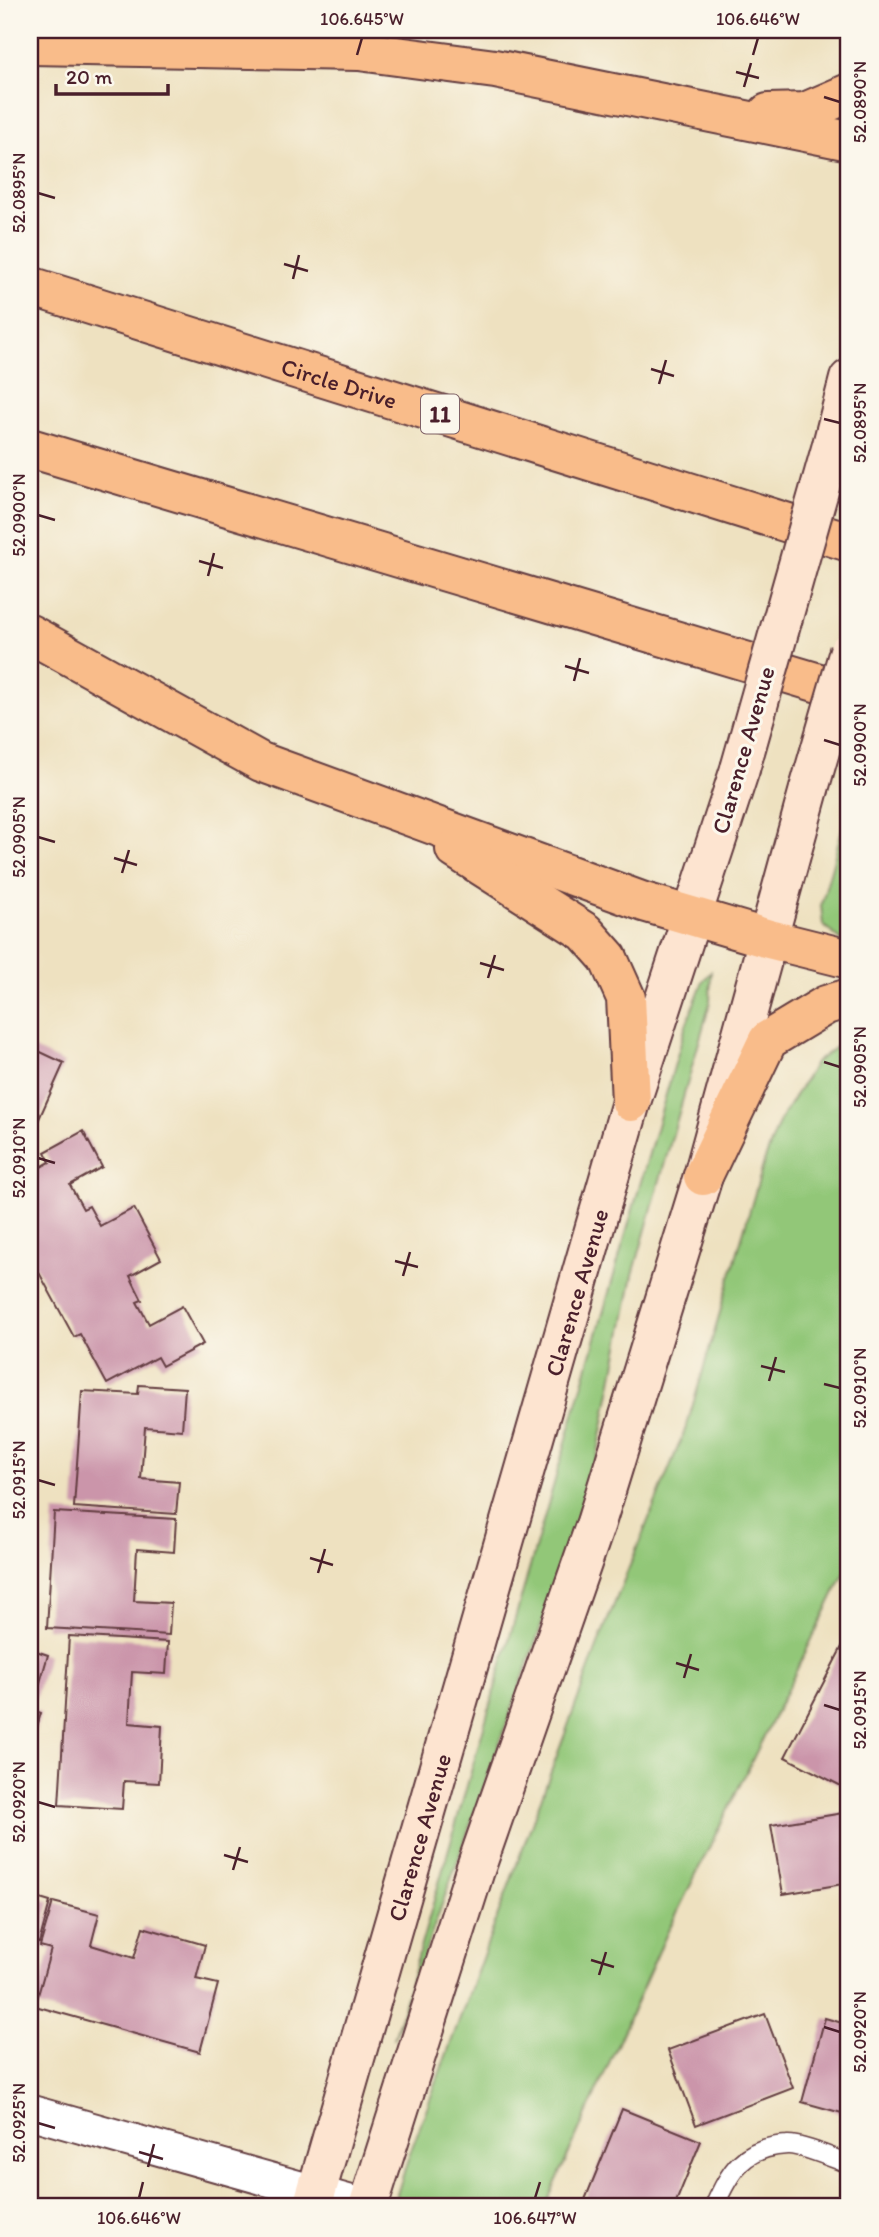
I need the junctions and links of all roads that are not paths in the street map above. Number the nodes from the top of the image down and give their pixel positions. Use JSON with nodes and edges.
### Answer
{"nodes":[{"id":1,"x":30,"y":45,"type":"edge"},
{"id":2,"x":849,"y":93,"type":"edge"},
{"id":3,"x":724,"y":114,"type":"junction"},
{"id":4,"x":849,"y":141,"type":"edge"},
{"id":5,"x":30,"y":286,"type":"edge"},
{"id":6,"x":849,"y":379,"type":"edge"},
{"id":7,"x":30,"y":448,"type":"edge"},
{"id":8,"x":849,"y":542,"type":"edge"},
{"id":9,"x":30,"y":634,"type":"edge"},
{"id":10,"x":849,"y":651,"type":"edge"},
{"id":11,"x":849,"y":692,"type":"edge"},
{"id":12,"x":391,"y":808,"type":"junction"},
{"id":13,"x":692,"y":915,"type":"junction"},
{"id":14,"x":769,"y":939,"type":"junction"},
{"id":15,"x":849,"y":959,"type":"edge"},
{"id":16,"x":849,"y":998,"type":"edge"},
{"id":17,"x":631,"y":1102,"type":"junction"},
{"id":18,"x":703,"y":1176,"type":"junction"},
{"id":19,"x":30,"y":2112,"type":"edge"},
{"id":20,"x":849,"y":2164,"type":"edge"},
{"id":21,"x":314,"y":2200,"type":"edge"},
{"id":22,"x":368,"y":2207,"type":"edge"},
{"id":23,"x":714,"y":2207,"type":"edge"}],
"edges":[{"from":1,"to":3,"type":"highway"},
{"from":2,"to":3,"type":"highway"},
{"from":3,"to":4,"type":"highway"},
{"from":5,"to":8,"type":"highway","name":"Circle Drive","number":"11"},
{"from":6,"to":13,"type":"main road","name":"Clarence Avenue","bridge":true},
{"from":7,"to":11,"type":"highway"},
{"from":9,"to":12,"type":"highway"},
{"from":10,"to":14,"type":"main road","bridge":true},
{"from":12,"to":13,"type":"highway"},
{"from":12,"to":17,"type":"highway"},
{"from":13,"to":14,"type":"highway"},
{"from":13,"to":17,"type":"main road","name":"Clarence Avenue"},
{"from":14,"to":15,"type":"highway"},
{"from":14,"to":18,"type":"main road"},
{"from":16,"to":18,"type":"highway"},
{"from":17,"to":21,"type":"main road","name":"Clarence Avenue"},
{"from":18,"to":22,"type":"main road"},
{"from":19,"to":21,"type":"street"},
{"from":20,"to":23,"type":"lane"},
{"from":21,"to":22,"type":"street"}]}
